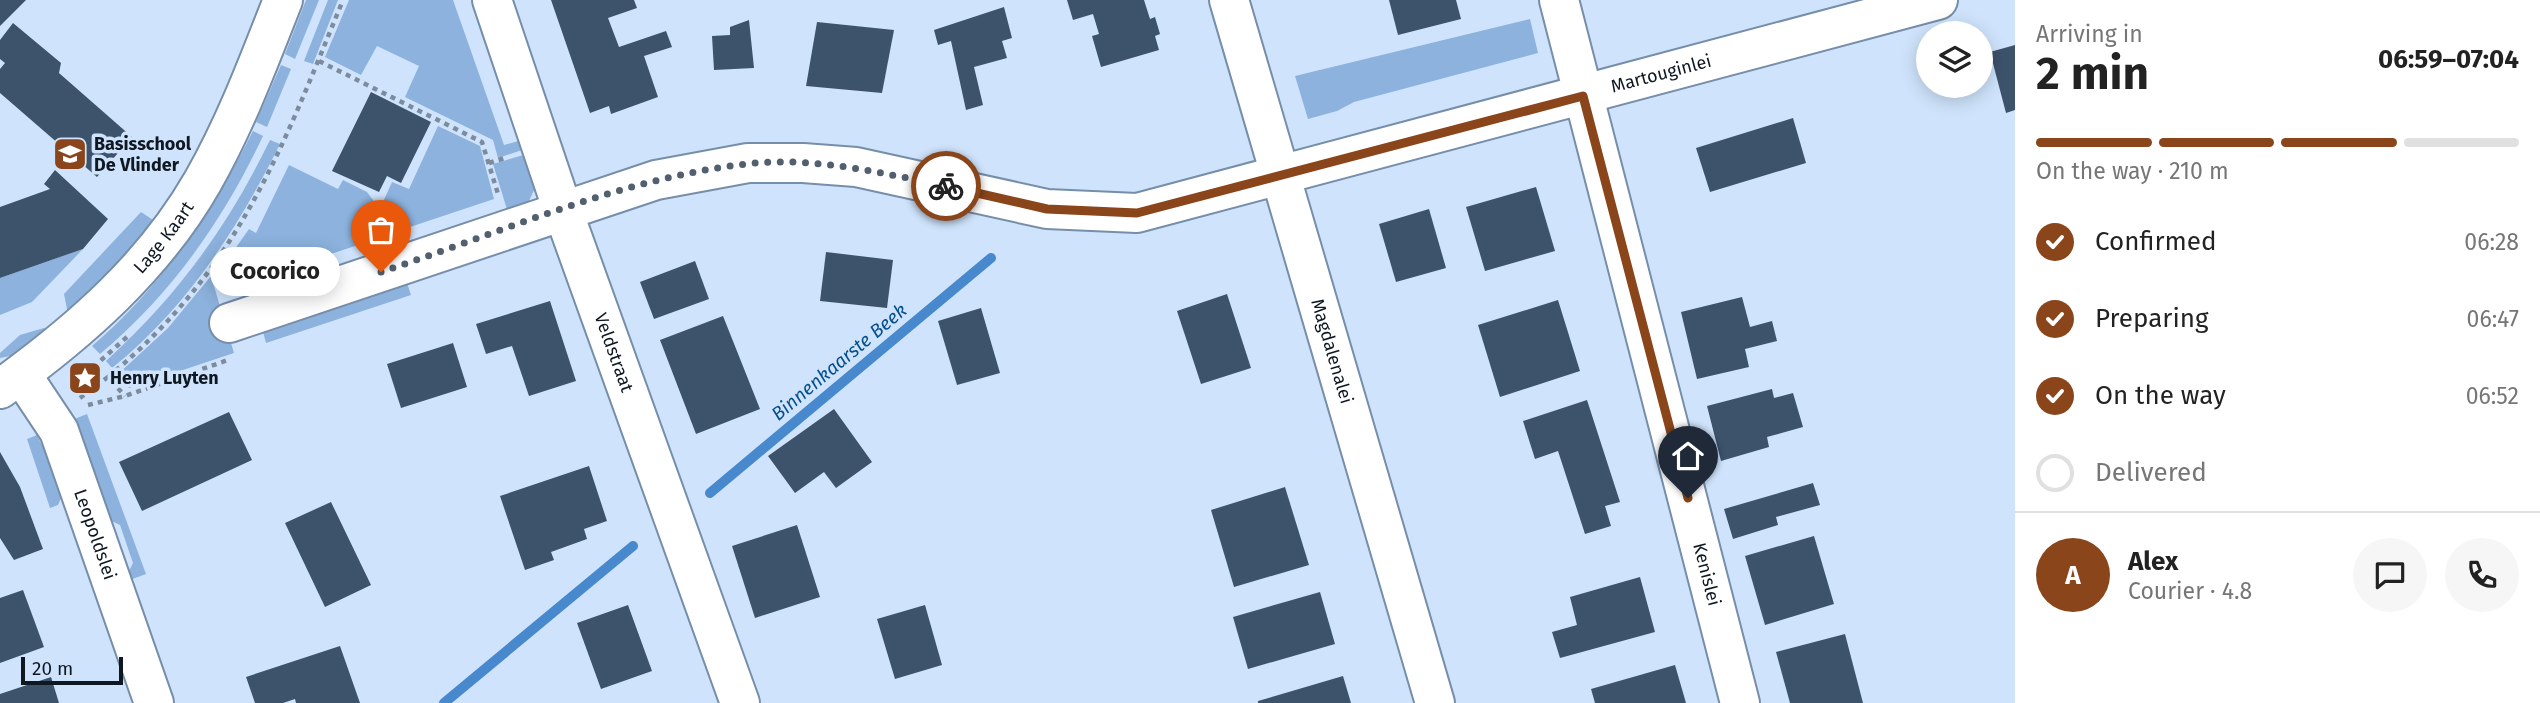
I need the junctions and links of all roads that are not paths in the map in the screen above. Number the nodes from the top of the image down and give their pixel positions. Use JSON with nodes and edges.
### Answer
{"nodes":[{"id":1,"x":283,"y":0,"type":"edge"},
{"id":2,"x":492,"y":0,"type":"edge"},
{"id":3,"x":1229,"y":0,"type":"edge"},
{"id":4,"x":1559,"y":0,"type":"edge"},
{"id":5,"x":1938,"y":0,"type":"edge"},
{"id":6,"x":1583,"y":96,"type":"junction"},
{"id":7,"x":1280,"y":176,"type":"junction"},
{"id":8,"x":563,"y":211,"type":"junction"},
{"id":9,"x":234,"y":340,"type":"road end"},
{"id":10,"x":11,"y":382,"type":"edge"},
{"id":11,"x":154,"y":703,"type":"edge"},
{"id":12,"x":740,"y":703,"type":"edge"},
{"id":13,"x":1435,"y":703,"type":"edge"},
{"id":14,"x":1740,"y":703,"type":"edge"}],
"edges":[{"from":1,"to":10,"type":"street","name":"Lage Kaart"},
{"from":2,"to":8,"type":"street","name":"Veldstraat"},
{"from":3,"to":7,"type":"street","name":"Magdalenalei"},
{"from":4,"to":6,"type":"street","name":"Kenislei"},
{"from":5,"to":6,"type":"street","name":"Martouginlei"},
{"from":6,"to":7,"type":"street","name":"Martouginlei"},
{"from":6,"to":14,"type":"street","name":"Kenislei"},
{"from":7,"to":8,"type":"street","name":"Martouginlei"},
{"from":7,"to":13,"type":"street","name":"Magdalenalei"},
{"from":8,"to":9,"type":"street","name":"Martouginlei"},
{"from":8,"to":12,"type":"street","name":"Veldstraat"},
{"from":10,"to":11,"type":"street","name":"Leopoldslei"}]}
